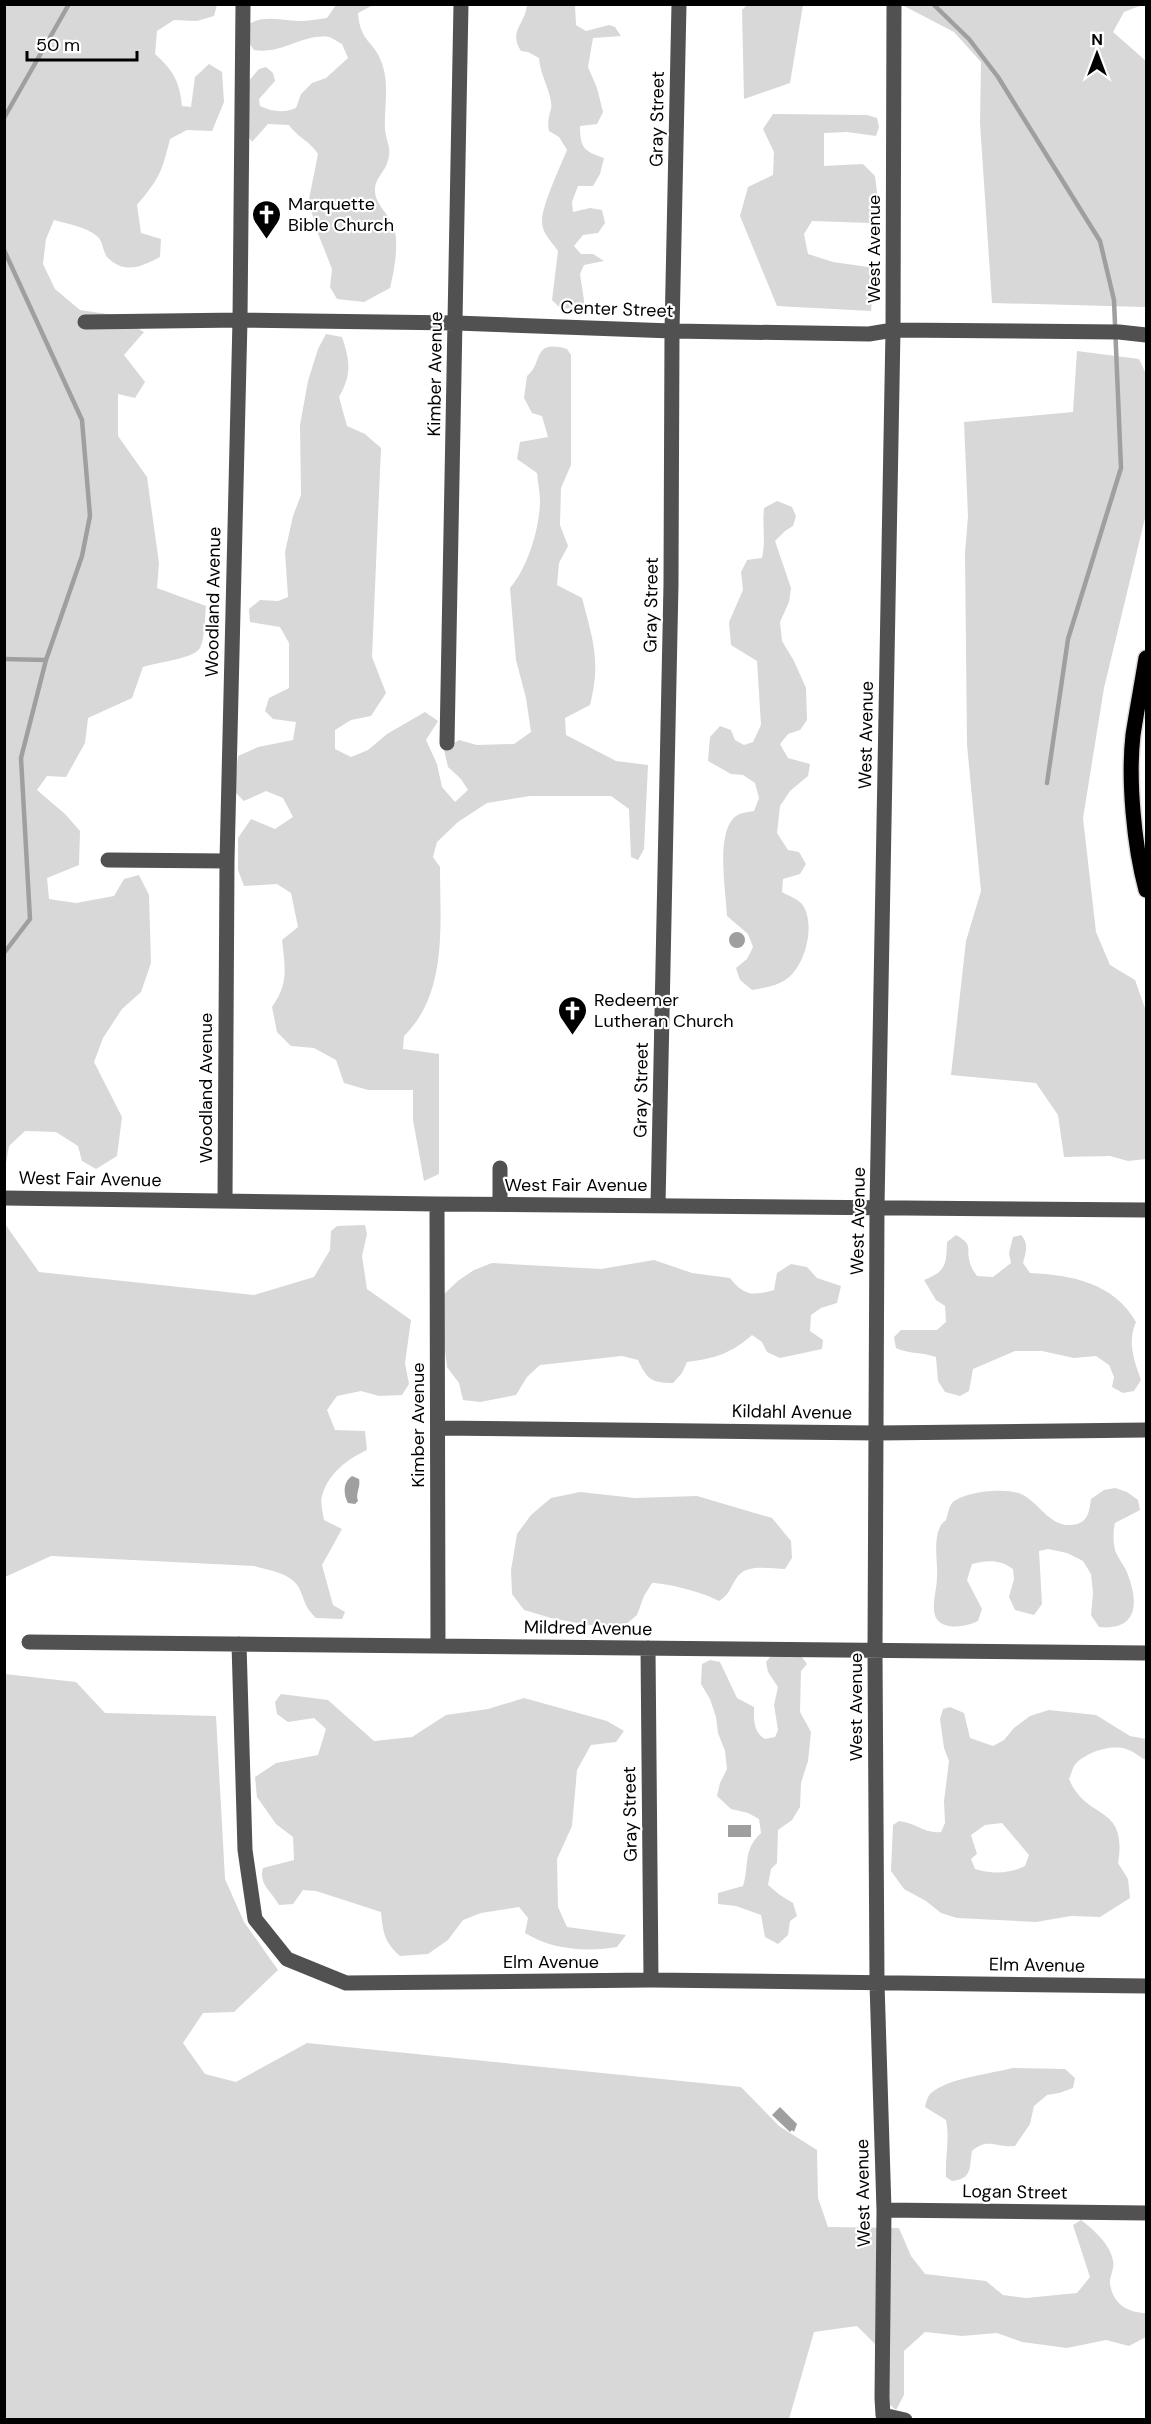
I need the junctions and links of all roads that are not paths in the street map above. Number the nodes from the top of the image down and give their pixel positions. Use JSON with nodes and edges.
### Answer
{"nodes":[{"id":1,"x":243,"y":4,"type":"edge"},
{"id":2,"x":461,"y":4,"type":"edge"},
{"id":3,"x":679,"y":4,"type":"edge"},
{"id":4,"x":894,"y":4,"type":"edge"},
{"id":5,"x":240,"y":320,"type":"junction"},
{"id":6,"x":85,"y":322,"type":"dead end"},
{"id":7,"x":456,"y":324,"type":"junction"},
{"id":8,"x":893,"y":330,"type":"junction"},
{"id":9,"x":672,"y":331,"type":"junction"},
{"id":10,"x":1146,"y":335,"type":"edge"},
{"id":11,"x":1146,"y":658,"type":"edge"},
{"id":12,"x":447,"y":743,"type":"dead end"},
{"id":13,"x":108,"y":860,"type":"dead end"},
{"id":14,"x":227,"y":861,"type":"junction"},
{"id":15,"x":1146,"y":890,"type":"edge"},
{"id":16,"x":500,"y":1168,"type":"dead end"},
{"id":17,"x":4,"y":1198,"type":"edge"},
{"id":18,"x":225,"y":1201,"type":"junction"},
{"id":19,"x":437,"y":1204,"type":"junction"},
{"id":20,"x":500,"y":1204,"type":"junction"},
{"id":21,"x":658,"y":1205,"type":"junction"},
{"id":22,"x":877,"y":1207,"type":"junction"},
{"id":23,"x":1146,"y":1210,"type":"edge"},
{"id":24,"x":438,"y":1428,"type":"junction"},
{"id":25,"x":1146,"y":1430,"type":"edge"},
{"id":26,"x":877,"y":1433,"type":"junction"},
{"id":27,"x":29,"y":1642,"type":"dead end"},
{"id":28,"x":239,"y":1644,"type":"junction"},
{"id":29,"x":438,"y":1646,"type":"junction"},
{"id":30,"x":648,"y":1648,"type":"junction"},
{"id":31,"x":875,"y":1651,"type":"junction"},
{"id":32,"x":1146,"y":1653,"type":"edge"},
{"id":33,"x":651,"y":1980,"type":"junction"},
{"id":34,"x":877,"y":1983,"type":"junction"},
{"id":35,"x":1146,"y":1986,"type":"edge"},
{"id":36,"x":884,"y":2210,"type":"junction"},
{"id":37,"x":1146,"y":2213,"type":"edge"},
{"id":38,"x":905,"y":2420,"type":"edge"}],
"edges":[{"from":1,"to":5,"type":"street","name":"Woodland Avenue"},
{"from":2,"to":7,"type":"street","name":"Kimber Avenue"},
{"from":3,"to":9,"type":"street","name":"Gray Street"},
{"from":4,"to":8,"type":"street","name":"West Avenue"},
{"from":5,"to":6,"type":"street","name":"Center Street"},
{"from":5,"to":7,"type":"street","name":"Center Street"},
{"from":5,"to":14,"type":"street","name":"Woodland Avenue"},
{"from":7,"to":9,"type":"street","name":"Center Street"},
{"from":7,"to":12,"type":"street","name":"Kimber Avenue"},
{"from":8,"to":9,"type":"street","name":"Center Street"},
{"from":8,"to":10,"type":"street","name":"Center Street"},
{"from":8,"to":22,"type":"street","name":"West Avenue"},
{"from":9,"to":21,"type":"street","name":"Gray Street"},
{"from":11,"to":15,"type":"main road"},
{"from":13,"to":14,"type":"street"},
{"from":14,"to":18,"type":"street","name":"Woodland Avenue"},
{"from":16,"to":20,"type":"street"},
{"from":17,"to":18,"type":"street","name":"West Fair Avenue"},
{"from":18,"to":19,"type":"street","name":"West Fair Avenue"},
{"from":19,"to":20,"type":"street","name":"West Fair Avenue"},
{"from":19,"to":24,"type":"street","name":"Kimber Avenue"},
{"from":20,"to":21,"type":"street","name":"West Fair Avenue"},
{"from":21,"to":22,"type":"street","name":"West Fair Avenue"},
{"from":22,"to":23,"type":"street","name":"West Fair Avenue"},
{"from":22,"to":26,"type":"street","name":"West Avenue"},
{"from":24,"to":26,"type":"street","name":"Kildahl Avenue"},
{"from":24,"to":29,"type":"street","name":"Kimber Avenue"},
{"from":25,"to":26,"type":"street","name":"Kildahl Avenue"},
{"from":26,"to":31,"type":"street","name":"West Avenue"},
{"from":27,"to":28,"type":"street","name":"Mildred Avenue"},
{"from":28,"to":29,"type":"street","name":"Mildred Avenue"},
{"from":28,"to":33,"type":"street","name":"Elm Avenue"},
{"from":29,"to":30,"type":"street","name":"Mildred Avenue"},
{"from":30,"to":31,"type":"street","name":"Mildred Avenue"},
{"from":30,"to":33,"type":"street","name":"Gray Street"},
{"from":31,"to":32,"type":"street","name":"Mildred Avenue"},
{"from":31,"to":34,"type":"street","name":"West Avenue"},
{"from":33,"to":34,"type":"street","name":"Elm Avenue"},
{"from":34,"to":35,"type":"street","name":"Elm Avenue"},
{"from":34,"to":36,"type":"street","name":"West Avenue"},
{"from":36,"to":37,"type":"street","name":"Logan Street"},
{"from":36,"to":38,"type":"street","name":"West Avenue"}]}
